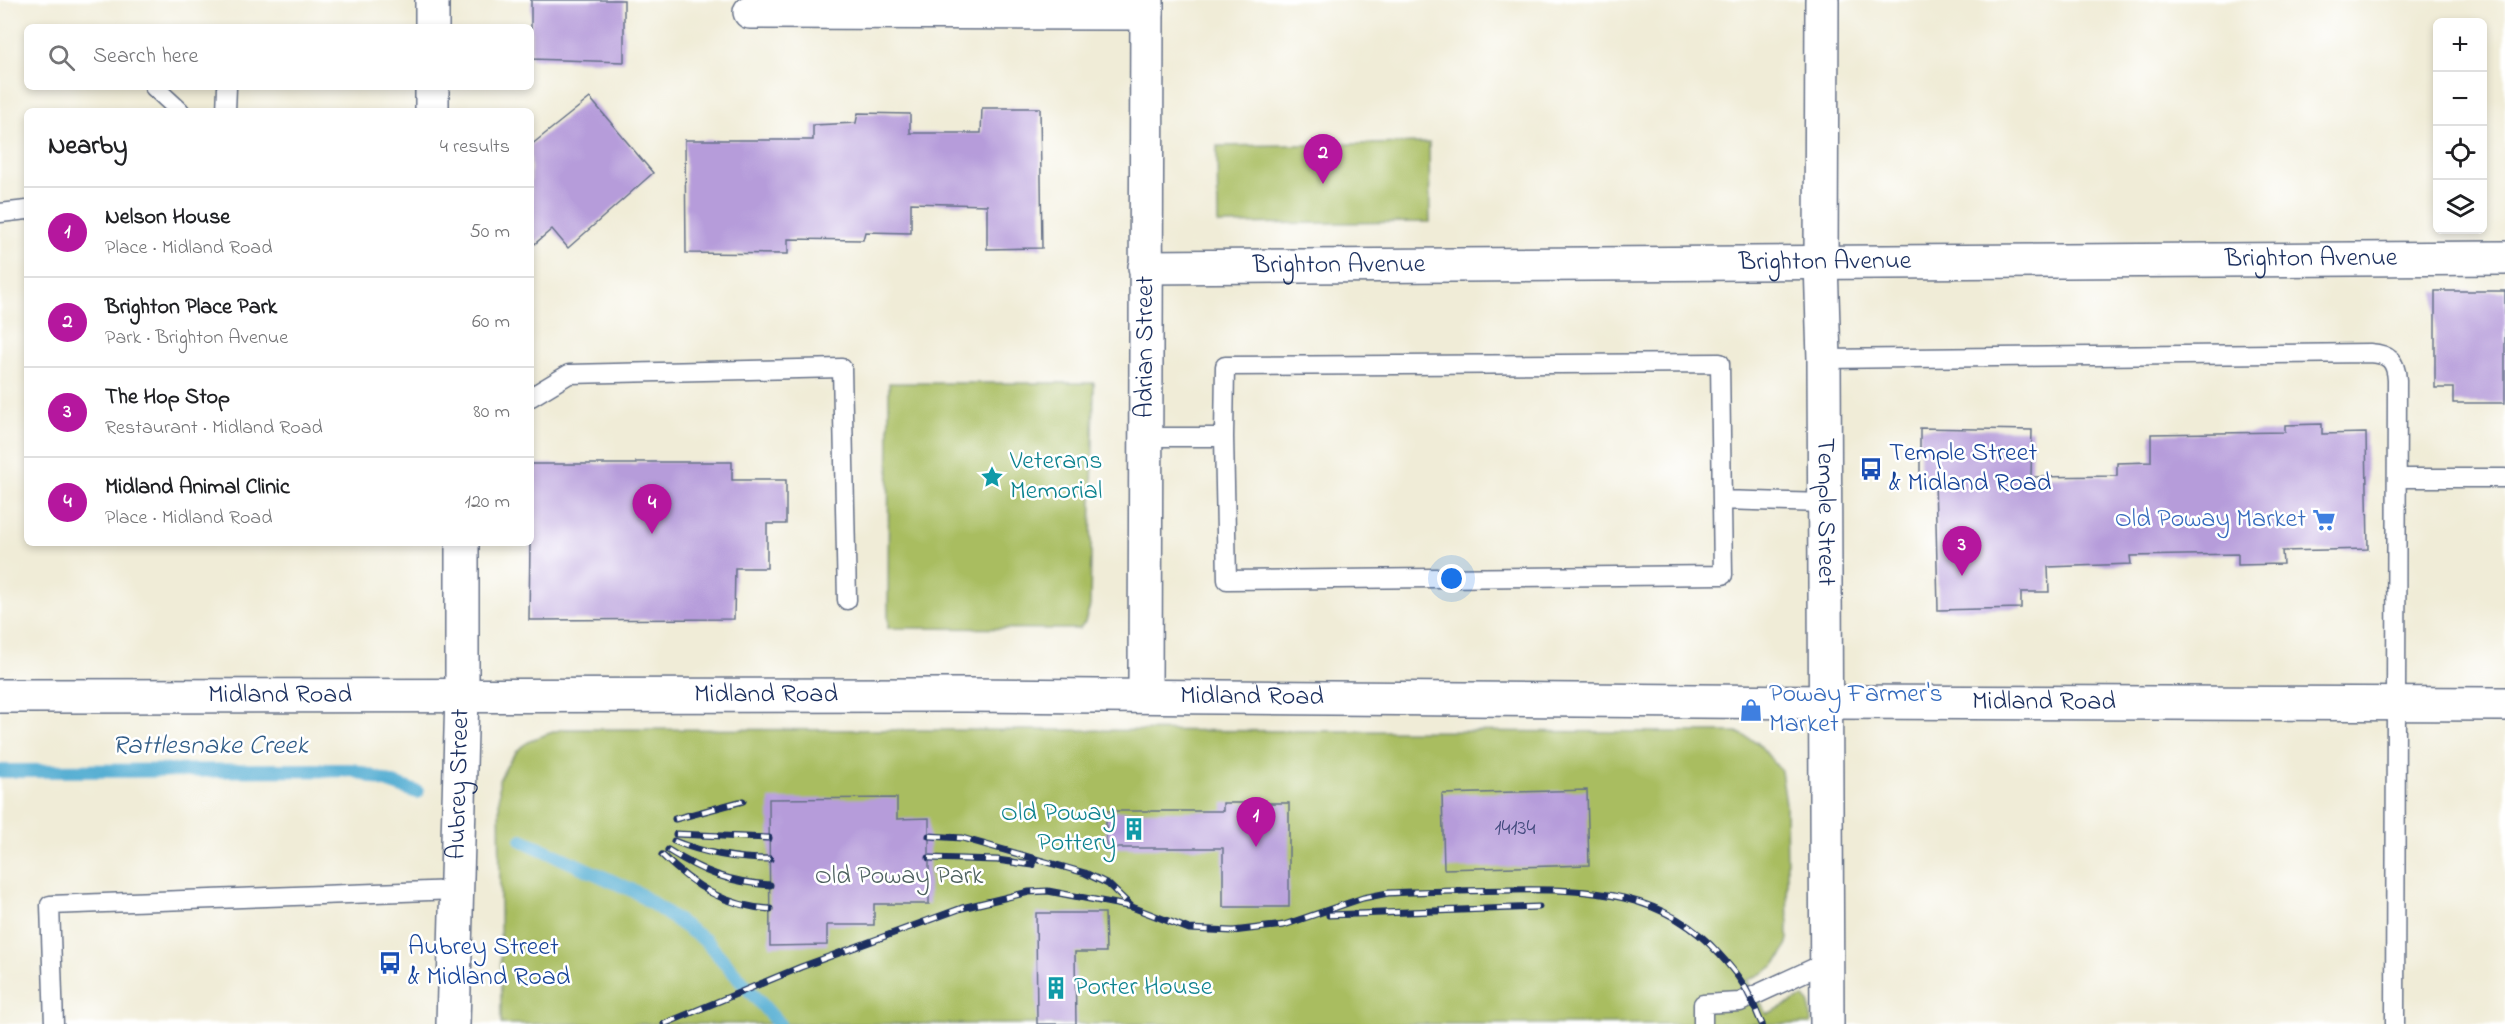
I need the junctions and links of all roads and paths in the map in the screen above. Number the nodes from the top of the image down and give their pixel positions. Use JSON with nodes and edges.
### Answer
{"nodes":[{"id":1,"x":432,"y":0,"type":"edge"},
{"id":2,"x":1822,"y":0,"type":"edge"},
{"id":3,"x":1147,"y":6,"type":"edge"},
{"id":4,"x":750,"y":12,"type":"dead end"},
{"id":5,"x":432,"y":24,"type":"edge"},
{"id":6,"x":157,"y":90,"type":"edge"},
{"id":7,"x":227,"y":90,"type":"edge"},
{"id":8,"x":432,"y":90,"type":"edge"},
{"id":9,"x":177,"y":108,"type":"edge"},
{"id":10,"x":226,"y":108,"type":"edge"},
{"id":11,"x":432,"y":108,"type":"edge"},
{"id":12,"x":24,"y":210,"type":"edge"},
{"id":13,"x":0,"y":213,"type":"edge"},
{"id":14,"x":2505,"y":258,"type":"edge"},
{"id":15,"x":1821,"y":262,"type":"junction"},
{"id":16,"x":1145,"y":267,"type":"junction"},
{"id":17,"x":1824,"y":359,"type":"junction"},
{"id":18,"x":534,"y":395,"type":"edge"},
{"id":19,"x":1145,"y":437,"type":"junction"},
{"id":20,"x":1224,"y":437,"type":"junction"},
{"id":21,"x":2397,"y":478,"type":"junction"},
{"id":22,"x":2505,"y":478,"type":"edge"},
{"id":23,"x":1722,"y":501,"type":"junction"},
{"id":24,"x":1825,"y":503,"type":"junction"},
{"id":25,"x":462,"y":546,"type":"edge"},
{"id":26,"x":847,"y":600,"type":"dead end"},
{"id":27,"x":462,"y":694,"type":"junction"},
{"id":28,"x":1145,"y":695,"type":"junction"},
{"id":29,"x":0,"y":696,"type":"edge"},
{"id":30,"x":1826,"y":702,"type":"junction"},
{"id":31,"x":2395,"y":702,"type":"junction"},
{"id":32,"x":2505,"y":704,"type":"edge"},
{"id":33,"x":456,"y":890,"type":"junction"},
{"id":34,"x":1827,"y":962,"type":"junction"},
{"id":35,"x":54,"y":1024,"type":"edge"},
{"id":36,"x":453,"y":1024,"type":"edge"},
{"id":37,"x":1703,"y":1024,"type":"edge"},
{"id":38,"x":1827,"y":1024,"type":"edge"},
{"id":39,"x":2395,"y":1024,"type":"edge"}],
"edges":[{"from":1,"to":5,"type":"street"},
{"from":2,"to":15,"type":"street","name":"Temple Street"},
{"from":3,"to":4,"type":"street"},
{"from":3,"to":16,"type":"street","name":"Adrian Street"},
{"from":6,"to":9,"type":"lane"},
{"from":7,"to":10,"type":"lane"},
{"from":8,"to":11,"type":"street"},
{"from":12,"to":13,"type":"lane"},
{"from":14,"to":15,"type":"street","name":"Brighton Avenue"},
{"from":15,"to":16,"type":"street","name":"Brighton Avenue"},
{"from":15,"to":17,"type":"street","name":"Temple Street"},
{"from":16,"to":19,"type":"street","name":"Adrian Street"},
{"from":17,"to":21,"type":"lane"},
{"from":17,"to":24,"type":"street","name":"Temple Street"},
{"from":18,"to":26,"type":"lane"},
{"from":19,"to":20,"type":"lane"},
{"from":19,"to":28,"type":"street","name":"Adrian Street"},
{"from":20,"to":23,"type":"lane"},
{"from":20,"to":23,"type":"lane"},
{"from":21,"to":22,"type":"lane"},
{"from":21,"to":31,"type":"lane"},
{"from":23,"to":24,"type":"lane"},
{"from":24,"to":30,"type":"street","name":"Temple Street"},
{"from":25,"to":27,"type":"street","name":"Aubrey Street"},
{"from":27,"to":28,"type":"street","name":"Midland Road"},
{"from":27,"to":29,"type":"street","name":"Midland Road"},
{"from":27,"to":33,"type":"street","name":"Aubrey Street"},
{"from":28,"to":30,"type":"street","name":"Midland Road"},
{"from":30,"to":31,"type":"street","name":"Midland Road"},
{"from":30,"to":34,"type":"street","name":"Temple Street"},
{"from":31,"to":32,"type":"street","name":"Midland Road"},
{"from":31,"to":39,"type":"lane"},
{"from":33,"to":35,"type":"lane"},
{"from":33,"to":36,"type":"street","name":"Aubrey Street"},
{"from":34,"to":37,"type":"lane"},
{"from":34,"to":38,"type":"street","name":"Temple Street"}]}
